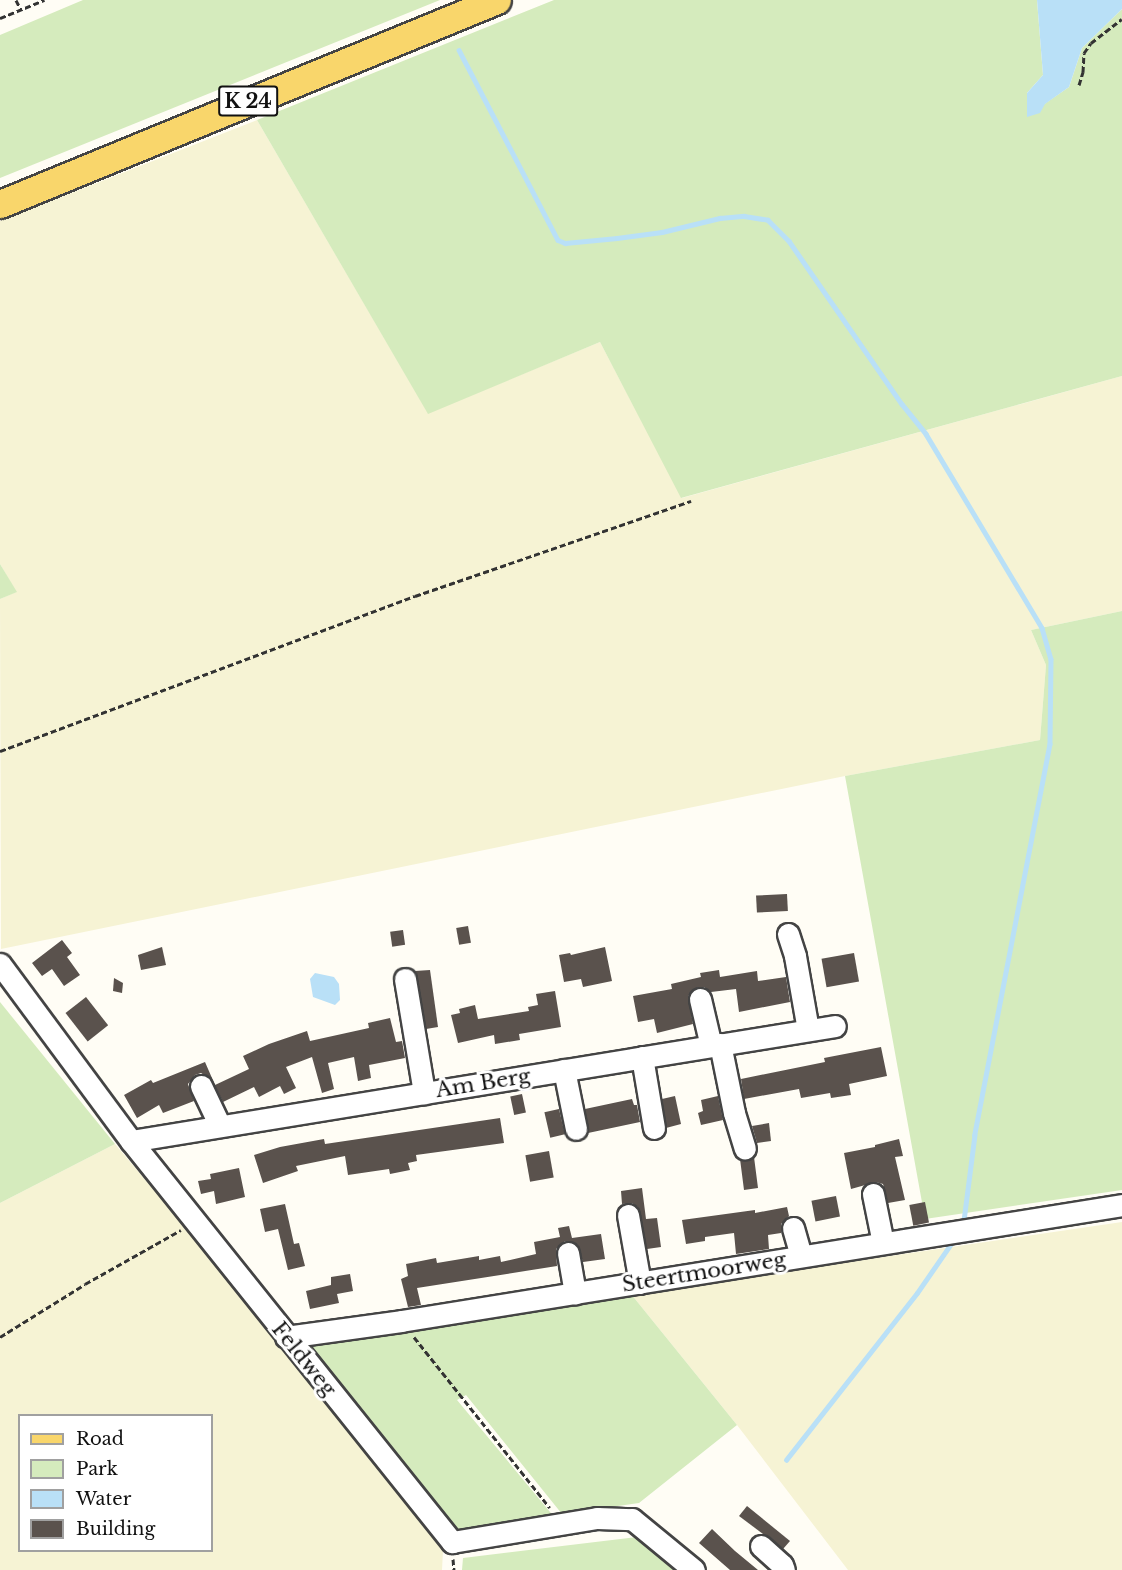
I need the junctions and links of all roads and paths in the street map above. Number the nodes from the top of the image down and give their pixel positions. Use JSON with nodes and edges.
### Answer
{"nodes":[{"id":1,"x":16,"y":0,"type":"edge"},
{"id":2,"x":44,"y":0,"type":"edge"},
{"id":3,"x":497,"y":0,"type":"edge"},
{"id":4,"x":21,"y":10,"type":"junction"},
{"id":5,"x":0,"y":18,"type":"edge"},
{"id":6,"x":1122,"y":19,"type":"edge"},
{"id":7,"x":1079,"y":85,"type":"dead end"},
{"id":8,"x":0,"y":204,"type":"edge"},
{"id":9,"x":690,"y":501,"type":"dead end"},
{"id":10,"x":0,"y":751,"type":"edge"},
{"id":11,"x":788,"y":934,"type":"dead end"},
{"id":12,"x":0,"y":964,"type":"edge"},
{"id":13,"x":405,"y":979,"type":"dead end"},
{"id":14,"x":700,"y":999,"type":"dead end"},
{"id":15,"x":835,"y":1026,"type":"dead end"},
{"id":16,"x":808,"y":1030,"type":"junction"},
{"id":17,"x":720,"y":1044,"type":"junction"},
{"id":18,"x":642,"y":1057,"type":"junction"},
{"id":19,"x":564,"y":1070,"type":"junction"},
{"id":20,"x":201,"y":1086,"type":"dead end"},
{"id":21,"x":424,"y":1093,"type":"junction"},
{"id":22,"x":738,"y":1096,"type":"dead end"},
{"id":23,"x":220,"y":1126,"type":"junction"},
{"id":24,"x":654,"y":1128,"type":"dead end"},
{"id":25,"x":576,"y":1129,"type":"dead end"},
{"id":26,"x":131,"y":1141,"type":"junction"},
{"id":27,"x":745,"y":1148,"type":"dead end"},
{"id":28,"x":873,"y":1194,"type":"dead end"},
{"id":29,"x":1122,"y":1205,"type":"edge"},
{"id":30,"x":628,"y":1215,"type":"dead end"},
{"id":31,"x":195,"y":1222,"type":"junction"},
{"id":32,"x":794,"y":1228,"type":"dead end"},
{"id":33,"x":883,"y":1243,"type":"junction"},
{"id":34,"x":568,"y":1253,"type":"dead end"},
{"id":35,"x":801,"y":1256,"type":"junction"},
{"id":36,"x":640,"y":1283,"type":"junction"},
{"id":37,"x":575,"y":1293,"type":"junction"},
{"id":38,"x":401,"y":1321,"type":"junction"},
{"id":39,"x":0,"y":1337,"type":"edge"},
{"id":40,"x":286,"y":1337,"type":"junction"},
{"id":41,"x":563,"y":1523,"type":"junction"},
{"id":42,"x":761,"y":1546,"type":"dead end"},
{"id":43,"x":694,"y":1570,"type":"edge"},
{"id":44,"x":784,"y":1570,"type":"edge"}],
"edges":[{"from":1,"to":4,"type":"path"},
{"from":2,"to":4,"type":"path"},
{"from":3,"to":8,"type":"main road","number":"K 24"},
{"from":4,"to":5,"type":"path"},
{"from":6,"to":7,"type":"path"},
{"from":9,"to":10,"type":"path"},
{"from":11,"to":16,"type":"street"},
{"from":12,"to":26,"type":"street","name":"Feldweg"},
{"from":13,"to":21,"type":"street"},
{"from":14,"to":17,"type":"street"},
{"from":15,"to":16,"type":"street","name":"Am Berg"},
{"from":16,"to":17,"type":"street","name":"Am Berg"},
{"from":17,"to":18,"type":"street","name":"Am Berg"},
{"from":17,"to":22,"type":"street"},
{"from":17,"to":27,"type":"street"},
{"from":18,"to":19,"type":"street","name":"Am Berg"},
{"from":18,"to":24,"type":"street"},
{"from":19,"to":21,"type":"street","name":"Am Berg"},
{"from":19,"to":25,"type":"street"},
{"from":20,"to":23,"type":"street"},
{"from":21,"to":23,"type":"street","name":"Am Berg"},
{"from":23,"to":26,"type":"street","name":"Am Berg"},
{"from":26,"to":31,"type":"street","name":"Feldweg"},
{"from":28,"to":33,"type":"street"},
{"from":29,"to":33,"type":"street","name":"Steertmoorweg"},
{"from":30,"to":36,"type":"street"},
{"from":31,"to":39,"type":"path"},
{"from":31,"to":40,"type":"street","name":"Feldweg"},
{"from":32,"to":35,"type":"street"},
{"from":33,"to":35,"type":"street","name":"Steertmoorweg"},
{"from":34,"to":37,"type":"street"},
{"from":35,"to":36,"type":"street","name":"Steertmoorweg"},
{"from":36,"to":37,"type":"street","name":"Steertmoorweg"},
{"from":37,"to":38,"type":"street","name":"Steertmoorweg"},
{"from":38,"to":40,"type":"street","name":"Steertmoorweg"},
{"from":38,"to":41,"type":"path"},
{"from":40,"to":41,"type":"street","name":"Feldweg"},
{"from":41,"to":43,"type":"street","name":"Feldweg"},
{"from":42,"to":44,"type":"street"}]}
